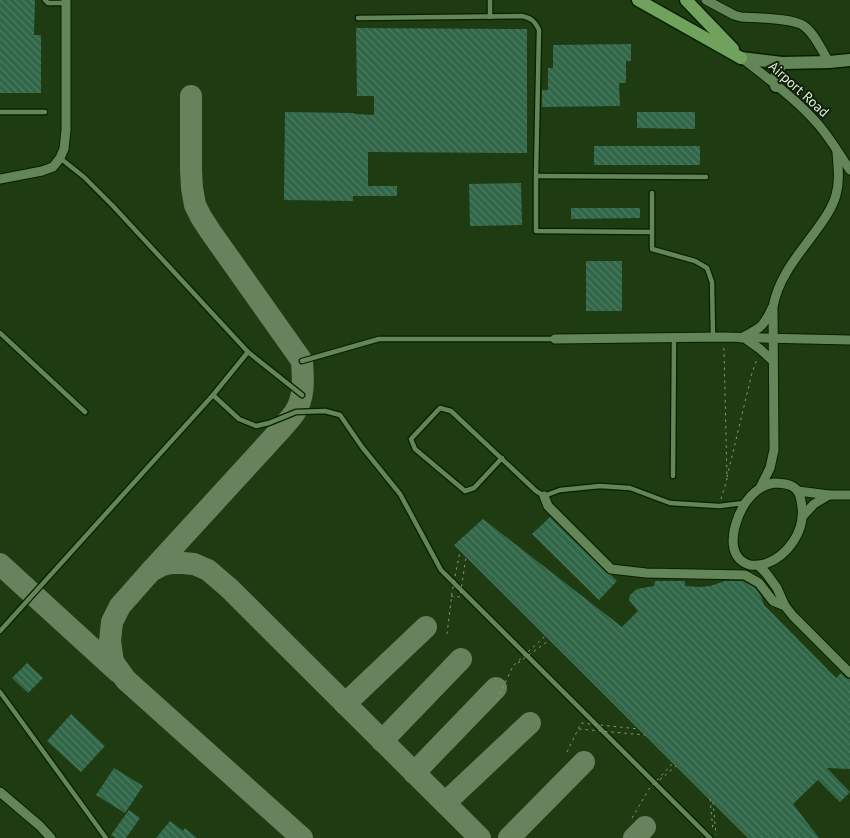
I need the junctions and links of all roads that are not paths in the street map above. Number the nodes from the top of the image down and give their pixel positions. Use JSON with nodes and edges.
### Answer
{"nodes":[{"id":1,"x":45,"y":0,"type":"edge"},
{"id":2,"x":490,"y":0,"type":"edge"},
{"id":3,"x":638,"y":0,"type":"edge"},
{"id":4,"x":686,"y":0,"type":"edge"},
{"id":5,"x":706,"y":0,"type":"edge"},
{"id":6,"x":66,"y":2,"type":"edge"},
{"id":7,"x":490,"y":17,"type":"junction"},
{"id":8,"x":358,"y":18,"type":"dead end"},
{"id":9,"x":742,"y":58,"type":"junction"},
{"id":10,"x":850,"y":60,"type":"edge"},
{"id":11,"x":829,"y":62,"type":"junction"},
{"id":12,"x":782,"y":63,"type":"junction"},
{"id":13,"x":776,"y":86,"type":"junction"},
{"id":14,"x":0,"y":112,"type":"edge"},
{"id":15,"x":45,"y":112,"type":"dead end"},
{"id":16,"x":838,"y":152,"type":"junction"},
{"id":17,"x":60,"y":158,"type":"junction"},
{"id":18,"x":850,"y":170,"type":"edge"},
{"id":19,"x":536,"y":176,"type":"junction"},
{"id":20,"x":706,"y":177,"type":"dead end"},
{"id":21,"x":0,"y":178,"type":"edge"},
{"id":22,"x":652,"y":193,"type":"dead end"},
{"id":23,"x":652,"y":232,"type":"junction"},
{"id":24,"x":773,"y":307,"type":"junction"},
{"id":25,"x":0,"y":333,"type":"edge"},
{"id":26,"x":674,"y":338,"type":"junction"},
{"id":27,"x":713,"y":338,"type":"junction"},
{"id":28,"x":743,"y":338,"type":"junction"},
{"id":29,"x":555,"y":339,"type":"joint"},
{"id":30,"x":773,"y":339,"type":"junction"},
{"id":31,"x":850,"y":340,"type":"edge"},
{"id":32,"x":248,"y":352,"type":"junction"},
{"id":33,"x":302,"y":361,"type":"dead end"},
{"id":34,"x":773,"y":361,"type":"junction"},
{"id":35,"x":213,"y":396,"type":"junction"},
{"id":36,"x":302,"y":396,"type":"dead end"},
{"id":37,"x":85,"y":412,"type":"dead end"},
{"id":38,"x":502,"y":458,"type":"junction"},
{"id":39,"x":673,"y":476,"type":"dead end"},
{"id":40,"x":760,"y":488,"type":"junction"},
{"id":41,"x":798,"y":491,"type":"junction"},
{"id":42,"x":829,"y":495,"type":"junction"},
{"id":43,"x":850,"y":495,"type":"edge"},
{"id":44,"x":544,"y":496,"type":"junction"},
{"id":45,"x":744,"y":503,"type":"junction"},
{"id":46,"x":802,"y":517,"type":"junction"},
{"id":47,"x":759,"y":566,"type":"junction"},
{"id":48,"x":785,"y":606,"type":"junction"},
{"id":49,"x":0,"y":630,"type":"edge"},
{"id":50,"x":850,"y":672,"type":"edge"},
{"id":51,"x":0,"y":692,"type":"edge"},
{"id":52,"x":0,"y":792,"type":"edge"},
{"id":53,"x":51,"y":838,"type":"edge"},
{"id":54,"x":106,"y":838,"type":"edge"},
{"id":55,"x":712,"y":838,"type":"edge"}],
"edges":[{"from":1,"to":6,"type":"lane"},
{"from":2,"to":7,"type":"lane"},
{"from":3,"to":9,"type":"main road"},
{"from":4,"to":9,"type":"main road"},
{"from":5,"to":11,"type":"street"},
{"from":6,"to":17,"type":"street"},
{"from":7,"to":8,"type":"lane"},
{"from":7,"to":19,"type":"lane"},
{"from":9,"to":12,"type":"main road"},
{"from":9,"to":13,"type":"street","name":"Airport Road"},
{"from":10,"to":11,"type":"main road"},
{"from":11,"to":12,"type":"main road"},
{"from":12,"to":13,"type":"main road"},
{"from":13,"to":16,"type":"street","name":"Airport Road"},
{"from":14,"to":15,"type":"lane"},
{"from":16,"to":18,"type":"street","name":"Airport Road"},
{"from":16,"to":24,"type":"street"},
{"from":17,"to":21,"type":"street"},
{"from":17,"to":32,"type":"lane"},
{"from":19,"to":20,"type":"lane"},
{"from":19,"to":23,"type":"lane"},
{"from":22,"to":23,"type":"lane"},
{"from":23,"to":27,"type":"lane"},
{"from":24,"to":28,"type":"street"},
{"from":24,"to":30,"type":"street"},
{"from":25,"to":37,"type":"lane"},
{"from":26,"to":27,"type":"street"},
{"from":26,"to":29,"type":"street"},
{"from":26,"to":39,"type":"lane"},
{"from":27,"to":28,"type":"street"},
{"from":28,"to":30,"type":"street"},
{"from":28,"to":34,"type":"street"},
{"from":29,"to":33,"type":"lane"},
{"from":30,"to":31,"type":"street"},
{"from":30,"to":34,"type":"street"},
{"from":32,"to":35,"type":"lane"},
{"from":32,"to":36,"type":"lane"},
{"from":34,"to":40,"type":"street"},
{"from":35,"to":49,"type":"lane"},
{"from":35,"to":55,"type":"lane"},
{"from":38,"to":38,"type":"lane"},
{"from":38,"to":44,"type":"lane"},
{"from":40,"to":41,"type":"street"},
{"from":40,"to":45,"type":"street"},
{"from":41,"to":42,"type":"street"},
{"from":41,"to":46,"type":"street"},
{"from":42,"to":43,"type":"street"},
{"from":42,"to":46,"type":"street"},
{"from":44,"to":45,"type":"lane"},
{"from":44,"to":48,"type":"street"},
{"from":45,"to":47,"type":"street"},
{"from":46,"to":47,"type":"street"},
{"from":47,"to":48,"type":"street"},
{"from":48,"to":50,"type":"street"},
{"from":51,"to":54,"type":"lane"},
{"from":52,"to":53,"type":"street"}]}
